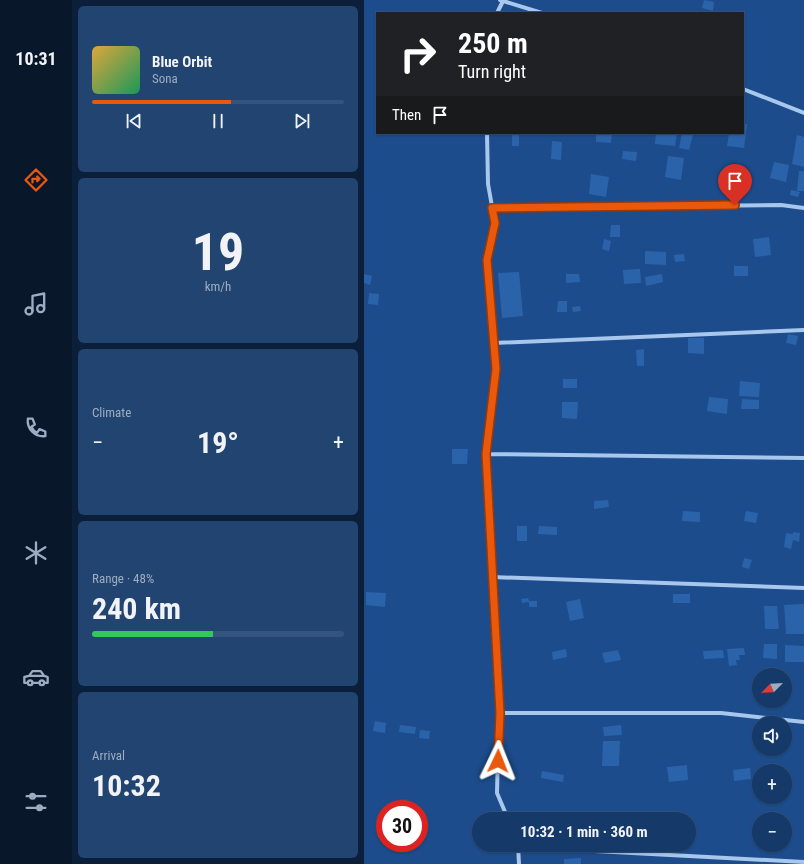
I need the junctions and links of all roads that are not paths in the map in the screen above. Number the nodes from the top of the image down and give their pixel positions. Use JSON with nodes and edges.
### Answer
{"nodes":[{"id":1,"x":502,"y":1,"type":"edge"},
{"id":2,"x":497,"y":12,"type":"edge"},
{"id":3,"x":539,"y":12,"type":"edge"},
{"id":4,"x":744,"y":89,"type":"edge"},
{"id":5,"x":804,"y":113,"type":"edge"},
{"id":6,"x":487,"y":134,"type":"edge"},
{"id":7,"x":492,"y":208,"type":"junction"},
{"id":8,"x":804,"y":208,"type":"edge"},
{"id":9,"x":804,"y":330,"type":"edge"},
{"id":10,"x":494,"y":343,"type":"junction"},
{"id":11,"x":486,"y":454,"type":"junction"},
{"id":12,"x":804,"y":458,"type":"edge"},
{"id":13,"x":492,"y":577,"type":"junction"},
{"id":14,"x":804,"y":588,"type":"edge"},
{"id":15,"x":500,"y":713,"type":"junction"},
{"id":16,"x":804,"y":722,"type":"edge"},
{"id":17,"x":505,"y":812,"type":"edge"},
{"id":18,"x":519,"y":852,"type":"edge"},
{"id":19,"x":626,"y":852,"type":"edge"},
{"id":20,"x":804,"y":862,"type":"edge"},
{"id":21,"x":520,"y":864,"type":"edge"}],
"edges":[{"from":1,"to":2,"type":"street"},
{"from":1,"to":3,"type":"street"},
{"from":4,"to":5,"type":"street"},
{"from":6,"to":7,"type":"street"},
{"from":7,"to":8,"type":"street"},
{"from":7,"to":10,"type":"street"},
{"from":9,"to":10,"type":"street"},
{"from":10,"to":11,"type":"street"},
{"from":11,"to":12,"type":"street"},
{"from":11,"to":13,"type":"street"},
{"from":13,"to":14,"type":"street"},
{"from":13,"to":15,"type":"street"},
{"from":15,"to":16,"type":"street"},
{"from":15,"to":17,"type":"street"},
{"from":18,"to":21,"type":"street"},
{"from":19,"to":20,"type":"street"}]}
